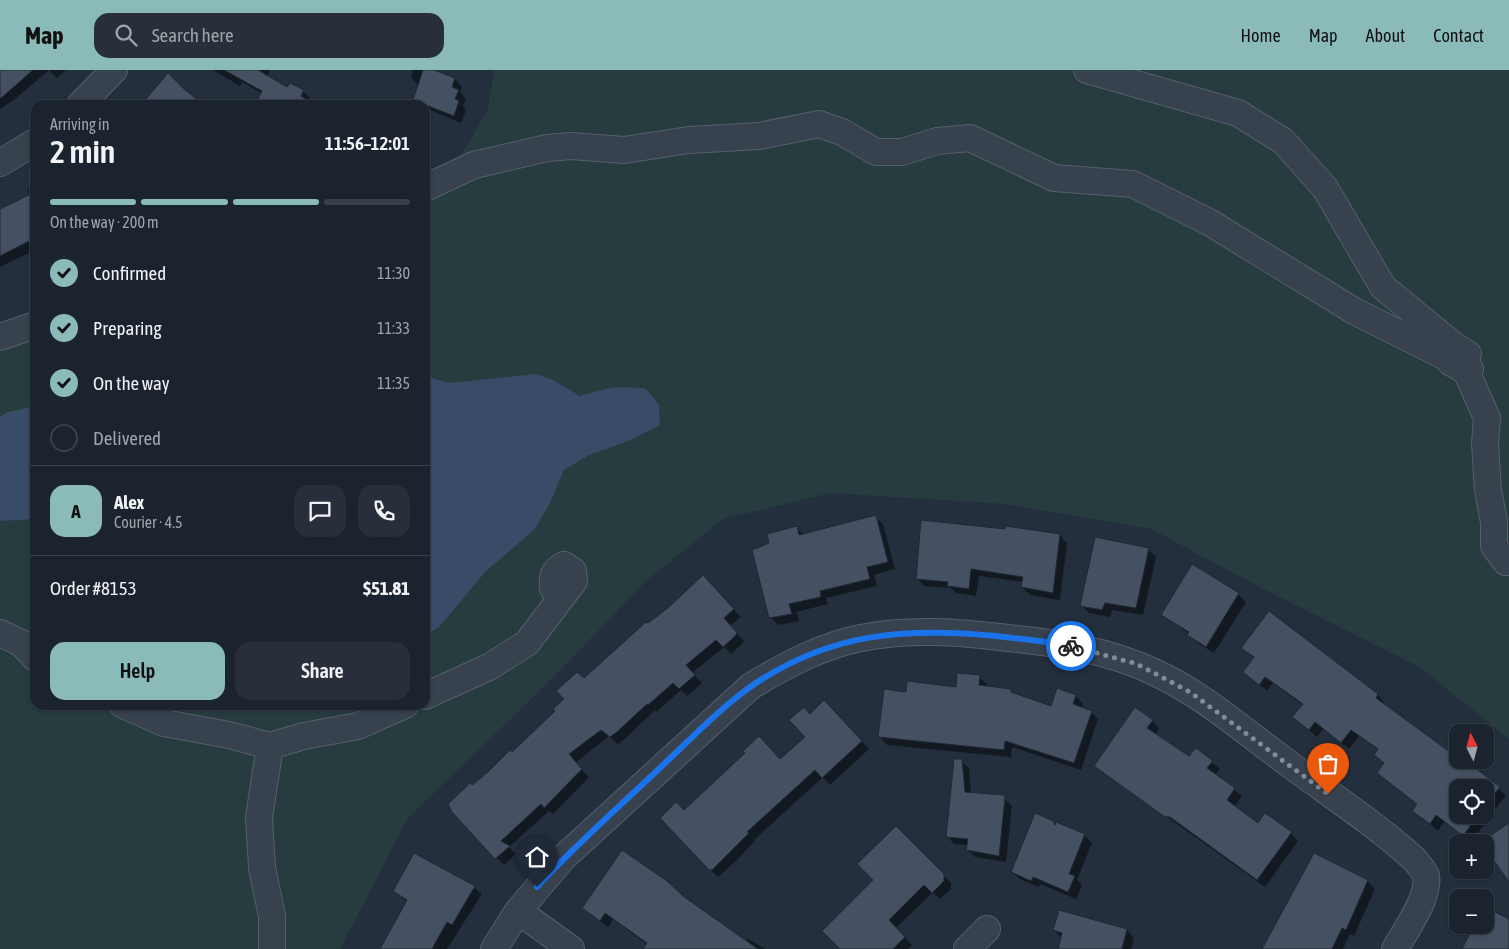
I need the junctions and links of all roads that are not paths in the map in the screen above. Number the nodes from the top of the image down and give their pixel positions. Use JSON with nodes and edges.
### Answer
{"nodes":[{"id":1,"x":114,"y":70,"type":"edge"},
{"id":2,"x":1087,"y":70,"type":"edge"},
{"id":3,"x":85,"y":100,"type":"edge"},
{"id":4,"x":30,"y":145,"type":"edge"},
{"id":5,"x":0,"y":163,"type":"edge"},
{"id":6,"x":430,"y":186,"type":"edge"},
{"id":7,"x":1354,"y":311,"type":"junction"},
{"id":8,"x":30,"y":327,"type":"edge"},
{"id":9,"x":0,"y":337,"type":"edge"},
{"id":10,"x":1509,"y":562,"type":"edge"},
{"id":11,"x":565,"y":593,"type":"dead end"},
{"id":12,"x":0,"y":633,"type":"edge"},
{"id":13,"x":30,"y":653,"type":"edge"},
{"id":14,"x":430,"y":694,"type":"edge"},
{"id":15,"x":134,"y":710,"type":"edge"},
{"id":16,"x":394,"y":710,"type":"edge"},
{"id":17,"x":270,"y":746,"type":"junction"},
{"id":18,"x":518,"y":911,"type":"junction"},
{"id":19,"x":987,"y":929,"type":"dead end"},
{"id":20,"x":272,"y":949,"type":"edge"},
{"id":21,"x":494,"y":949,"type":"edge"},
{"id":22,"x":571,"y":949,"type":"edge"},
{"id":23,"x":967,"y":949,"type":"edge"},
{"id":24,"x":1396,"y":949,"type":"edge"}],
"edges":[{"from":1,"to":3,"type":"street"},
{"from":2,"to":7,"type":"street"},
{"from":4,"to":5,"type":"street"},
{"from":6,"to":7,"type":"street"},
{"from":7,"to":10,"type":"street"},
{"from":8,"to":9,"type":"street"},
{"from":11,"to":14,"type":"street"},
{"from":12,"to":13,"type":"street"},
{"from":15,"to":17,"type":"street"},
{"from":16,"to":17,"type":"street"},
{"from":17,"to":20,"type":"street"},
{"from":18,"to":21,"type":"street"},
{"from":18,"to":22,"type":"street"},
{"from":18,"to":24,"type":"street"},
{"from":19,"to":23,"type":"street"}]}
